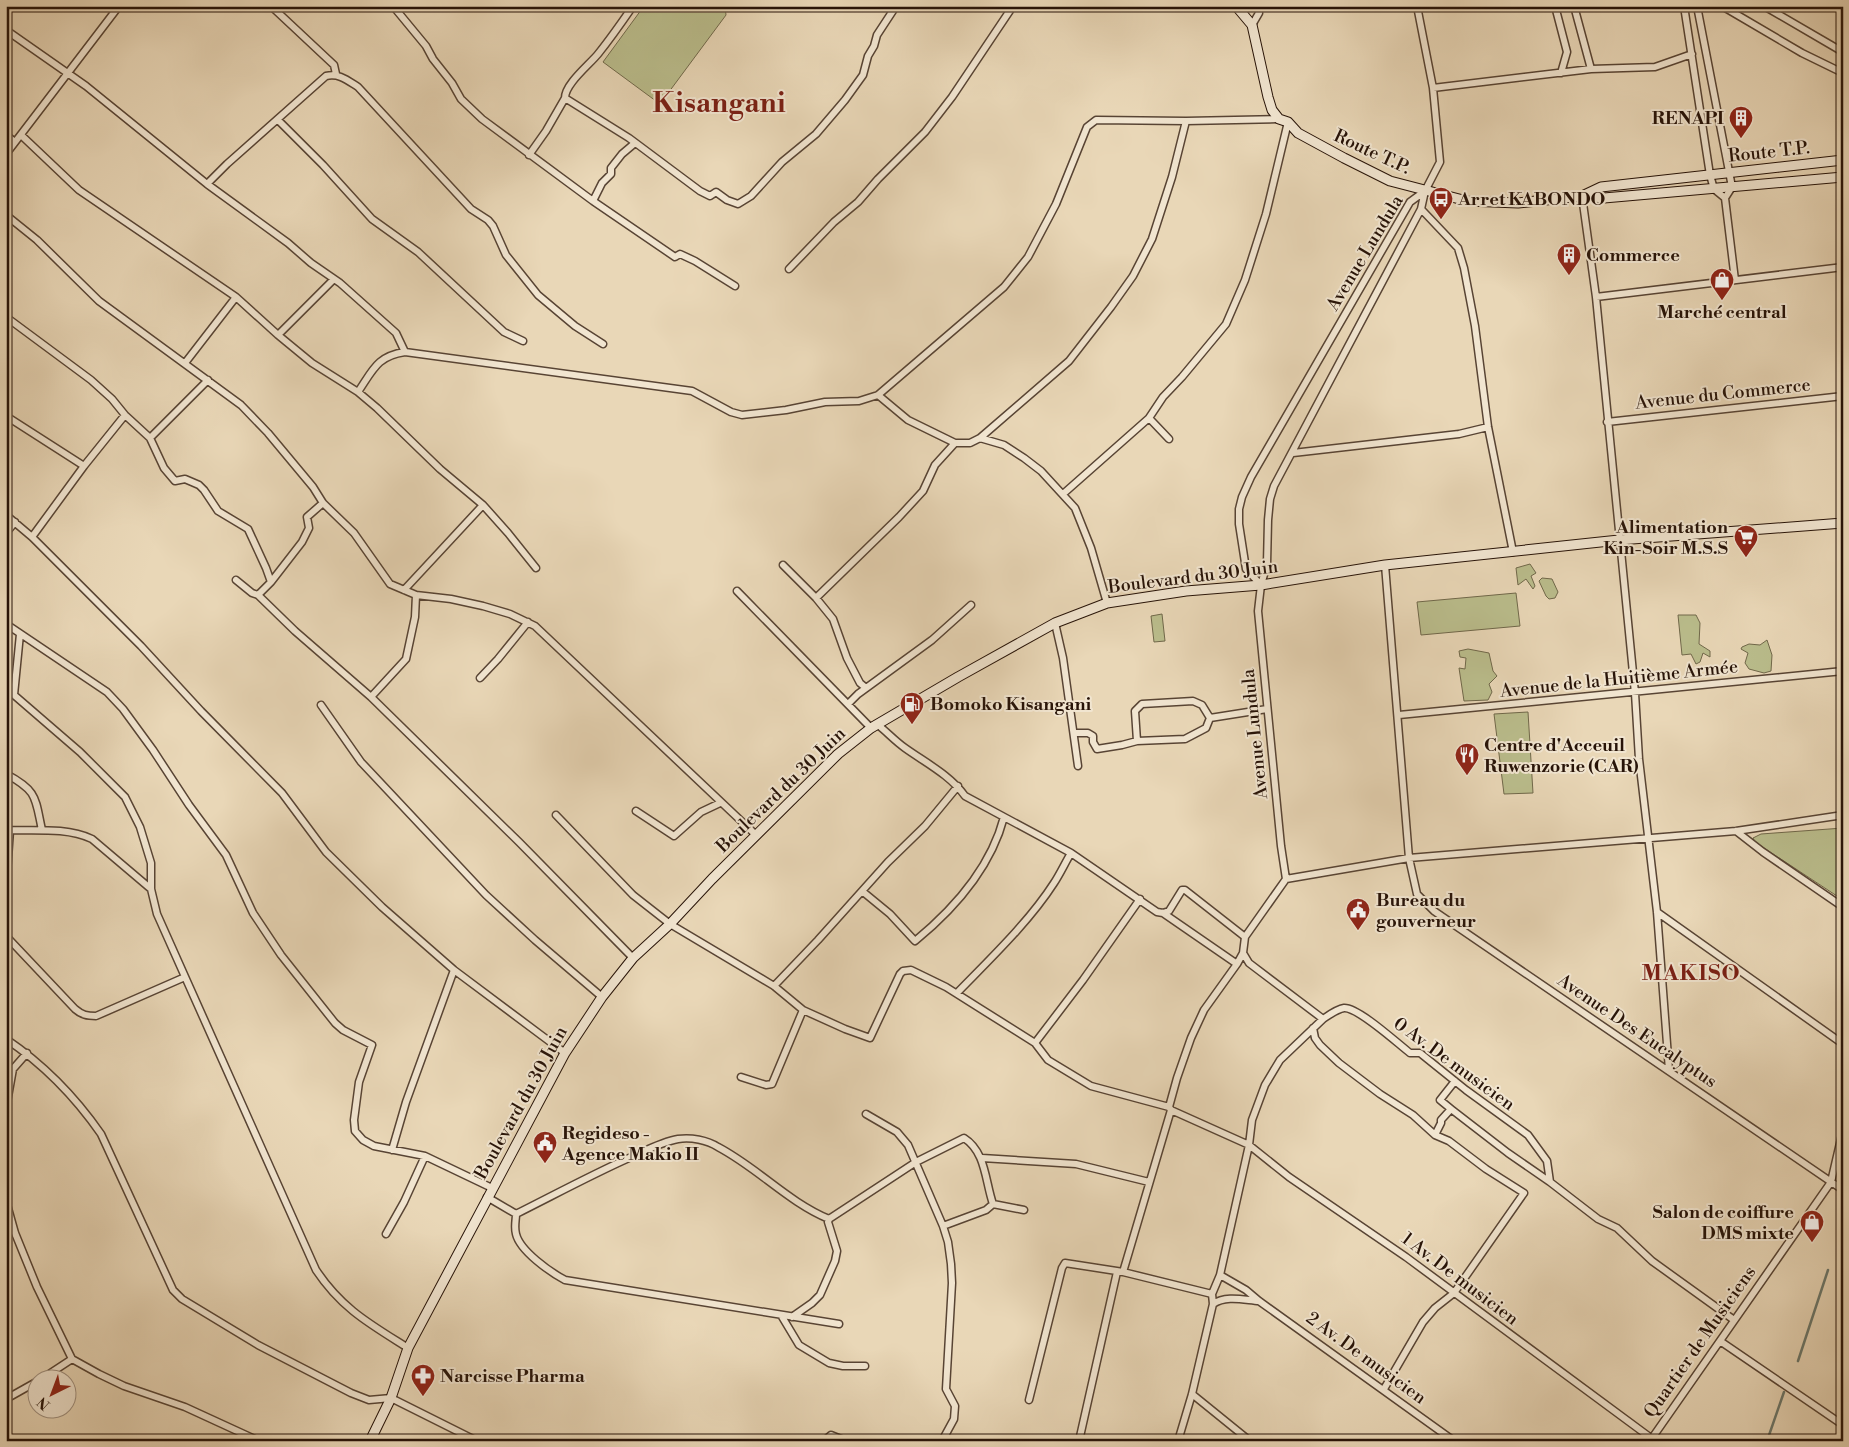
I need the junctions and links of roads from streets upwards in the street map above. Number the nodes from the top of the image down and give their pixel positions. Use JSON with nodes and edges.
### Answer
{"nodes":[{"id":1,"x":119,"y":6,"type":"edge"},
{"id":2,"x":270,"y":6,"type":"edge"},
{"id":3,"x":392,"y":6,"type":"edge"},
{"id":4,"x":633,"y":6,"type":"edge"},
{"id":5,"x":896,"y":6,"type":"edge"},
{"id":6,"x":1013,"y":6,"type":"edge"},
{"id":7,"x":1236,"y":6,"type":"edge"},
{"id":8,"x":1258,"y":6,"type":"edge"},
{"id":9,"x":1417,"y":6,"type":"edge"},
{"id":10,"x":1556,"y":6,"type":"edge"},
{"id":11,"x":1574,"y":6,"type":"edge"},
{"id":12,"x":1684,"y":6,"type":"edge"},
{"id":13,"x":1697,"y":6,"type":"edge"},
{"id":14,"x":1722,"y":6,"type":"edge"},
{"id":15,"x":1764,"y":6,"type":"edge"},
{"id":16,"x":1252,"y":25,"type":"junction"},
{"id":17,"x":6,"y":30,"type":"edge"},
{"id":18,"x":1843,"y":52,"type":"edge"},
{"id":19,"x":1692,"y":54,"type":"junction"},
{"id":20,"x":1591,"y":69,"type":"junction"},
{"id":21,"x":68,"y":73,"type":"junction"},
{"id":22,"x":1561,"y":73,"type":"junction"},
{"id":23,"x":1843,"y":73,"type":"edge"},
{"id":24,"x":336,"y":74,"type":"junction"},
{"id":25,"x":1433,"y":88,"type":"junction"},
{"id":26,"x":565,"y":98,"type":"junction"},
{"id":27,"x":1279,"y":119,"type":"junction"},
{"id":28,"x":278,"y":120,"type":"junction"},
{"id":29,"x":1186,"y":121,"type":"junction"},
{"id":30,"x":1288,"y":122,"type":"junction"},
{"id":31,"x":6,"y":135,"type":"edge"},
{"id":32,"x":21,"y":135,"type":"junction"},
{"id":33,"x":15,"y":142,"type":"junction"},
{"id":34,"x":636,"y":143,"type":"junction"},
{"id":35,"x":6,"y":154,"type":"edge"},
{"id":36,"x":529,"y":155,"type":"junction"},
{"id":37,"x":1843,"y":160,"type":"edge"},
{"id":38,"x":1729,"y":172,"type":"junction"},
{"id":39,"x":1710,"y":175,"type":"junction"},
{"id":40,"x":1843,"y":177,"type":"edge"},
{"id":41,"x":207,"y":184,"type":"junction"},
{"id":42,"x":1732,"y":187,"type":"junction"},
{"id":43,"x":1714,"y":190,"type":"junction"},
{"id":44,"x":1425,"y":191,"type":"junction"},
{"id":45,"x":1582,"y":196,"type":"junction"},
{"id":46,"x":1725,"y":198,"type":"junction"},
{"id":47,"x":593,"y":202,"type":"junction"},
{"id":48,"x":1421,"y":209,"type":"junction"},
{"id":49,"x":6,"y":215,"type":"edge"},
{"id":50,"x":1843,"y":267,"type":"edge"},
{"id":51,"x":789,"y":269,"type":"dead end"},
{"id":52,"x":334,"y":279,"type":"junction"},
{"id":53,"x":1735,"y":280,"type":"junction"},
{"id":54,"x":735,"y":286,"type":"dead end"},
{"id":55,"x":236,"y":297,"type":"junction"},
{"id":56,"x":1596,"y":297,"type":"junction"},
{"id":57,"x":6,"y":317,"type":"edge"},
{"id":58,"x":278,"y":335,"type":"junction"},
{"id":59,"x":523,"y":341,"type":"dead end"},
{"id":60,"x":603,"y":344,"type":"dead end"},
{"id":61,"x":405,"y":352,"type":"junction"},
{"id":62,"x":185,"y":363,"type":"junction"},
{"id":63,"x":208,"y":380,"type":"junction"},
{"id":64,"x":358,"y":392,"type":"junction"},
{"id":65,"x":878,"y":395,"type":"junction"},
{"id":66,"x":1843,"y":396,"type":"edge"},
{"id":67,"x":125,"y":415,"type":"junction"},
{"id":68,"x":6,"y":416,"type":"edge"},
{"id":69,"x":1149,"y":418,"type":"junction"},
{"id":70,"x":1608,"y":422,"type":"junction"},
{"id":71,"x":1488,"y":427,"type":"junction"},
{"id":72,"x":150,"y":438,"type":"junction"},
{"id":73,"x":980,"y":438,"type":"junction"},
{"id":74,"x":1169,"y":440,"type":"dead end"},
{"id":75,"x":955,"y":443,"type":"junction"},
{"id":76,"x":1293,"y":453,"type":"junction"},
{"id":77,"x":84,"y":466,"type":"junction"},
{"id":78,"x":1063,"y":494,"type":"junction"},
{"id":79,"x":323,"y":503,"type":"junction"},
{"id":80,"x":482,"y":505,"type":"junction"},
{"id":81,"x":6,"y":515,"type":"edge"},
{"id":82,"x":15,"y":522,"type":"junction"},
{"id":83,"x":1843,"y":523,"type":"edge"},
{"id":84,"x":6,"y":532,"type":"edge"},
{"id":85,"x":32,"y":537,"type":"junction"},
{"id":86,"x":1619,"y":540,"type":"junction"},
{"id":87,"x":1513,"y":552,"type":"junction"},
{"id":88,"x":783,"y":565,"type":"dead end"},
{"id":89,"x":1385,"y":565,"type":"junction"},
{"id":90,"x":536,"y":568,"type":"dead end"},
{"id":91,"x":236,"y":580,"type":"dead end"},
{"id":92,"x":270,"y":582,"type":"junction"},
{"id":93,"x":1261,"y":585,"type":"junction"},
{"id":94,"x":404,"y":590,"type":"junction"},
{"id":95,"x":737,"y":591,"type":"dead end"},
{"id":96,"x":258,"y":595,"type":"junction"},
{"id":97,"x":416,"y":595,"type":"junction"},
{"id":98,"x":816,"y":598,"type":"junction"},
{"id":99,"x":1107,"y":603,"type":"junction"},
{"id":100,"x":971,"y":605,"type":"dead end"},
{"id":101,"x":528,"y":622,"type":"junction"},
{"id":102,"x":1055,"y":623,"type":"junction"},
{"id":103,"x":6,"y":624,"type":"edge"},
{"id":104,"x":20,"y":634,"type":"junction"},
{"id":105,"x":1843,"y":671,"type":"edge"},
{"id":106,"x":480,"y":678,"type":"dead end"},
{"id":107,"x":866,"y":688,"type":"junction"},
{"id":108,"x":6,"y":692,"type":"edge"},
{"id":109,"x":1635,"y":693,"type":"junction"},
{"id":110,"x":14,"y":695,"type":"junction"},
{"id":111,"x":371,"y":697,"type":"junction"},
{"id":112,"x":848,"y":704,"type":"junction"},
{"id":113,"x":320,"y":705,"type":"dead end"},
{"id":114,"x":1267,"y":709,"type":"junction"},
{"id":115,"x":1399,"y":715,"type":"junction"},
{"id":116,"x":1210,"y":718,"type":"junction"},
{"id":117,"x":874,"y":726,"type":"junction"},
{"id":118,"x":1074,"y":733,"type":"junction"},
{"id":119,"x":1137,"y":741,"type":"junction"},
{"id":120,"x":1078,"y":766,"type":"dead end"},
{"id":121,"x":6,"y":774,"type":"edge"},
{"id":122,"x":958,"y":786,"type":"junction"},
{"id":123,"x":720,"y":803,"type":"junction"},
{"id":124,"x":636,"y":811,"type":"dead end"},
{"id":125,"x":556,"y":815,"type":"dead end"},
{"id":126,"x":1843,"y":815,"type":"edge"},
{"id":127,"x":1004,"y":817,"type":"junction"},
{"id":128,"x":8,"y":830,"type":"edge"},
{"id":129,"x":42,"y":830,"type":"junction"},
{"id":130,"x":1736,"y":831,"type":"junction"},
{"id":131,"x":756,"y":835,"type":"junction"},
{"id":132,"x":1648,"y":838,"type":"junction"},
{"id":133,"x":1071,"y":853,"type":"junction"},
{"id":134,"x":1409,"y":858,"type":"junction"},
{"id":135,"x":1286,"y":879,"type":"junction"},
{"id":136,"x":6,"y":887,"type":"edge"},
{"id":137,"x":151,"y":889,"type":"junction"},
{"id":138,"x":862,"y":891,"type":"junction"},
{"id":139,"x":1140,"y":899,"type":"junction"},
{"id":140,"x":1843,"y":906,"type":"edge"},
{"id":141,"x":1656,"y":912,"type":"junction"},
{"id":142,"x":1163,"y":913,"type":"junction"},
{"id":143,"x":670,"y":924,"type":"junction"},
{"id":144,"x":6,"y":936,"type":"edge"},
{"id":145,"x":1245,"y":937,"type":"junction"},
{"id":146,"x":1243,"y":953,"type":"junction"},
{"id":147,"x":633,"y":958,"type":"junction"},
{"id":148,"x":1237,"y":964,"type":"junction"},
{"id":149,"x":454,"y":970,"type":"junction"},
{"id":150,"x":184,"y":977,"type":"junction"},
{"id":151,"x":774,"y":986,"type":"junction"},
{"id":152,"x":957,"y":993,"type":"junction"},
{"id":153,"x":602,"y":997,"type":"junction"},
{"id":154,"x":803,"y":1010,"type":"junction"},
{"id":155,"x":1323,"y":1019,"type":"junction"},
{"id":156,"x":1312,"y":1028,"type":"junction"},
{"id":157,"x":6,"y":1040,"type":"edge"},
{"id":158,"x":1036,"y":1043,"type":"junction"},
{"id":159,"x":1843,"y":1044,"type":"edge"},
{"id":160,"x":27,"y":1053,"type":"junction"},
{"id":161,"x":565,"y":1053,"type":"junction"},
{"id":162,"x":1669,"y":1070,"type":"junction"},
{"id":163,"x":741,"y":1077,"type":"dead end"},
{"id":164,"x":1455,"y":1081,"type":"junction"},
{"id":165,"x":6,"y":1108,"type":"edge"},
{"id":166,"x":1170,"y":1108,"type":"junction"},
{"id":167,"x":1451,"y":1109,"type":"junction"},
{"id":168,"x":866,"y":1114,"type":"dead end"},
{"id":169,"x":1843,"y":1130,"type":"edge"},
{"id":170,"x":1435,"y":1135,"type":"junction"},
{"id":171,"x":1249,"y":1145,"type":"junction"},
{"id":172,"x":392,"y":1150,"type":"junction"},
{"id":173,"x":425,"y":1156,"type":"junction"},
{"id":174,"x":982,"y":1158,"type":"junction"},
{"id":175,"x":916,"y":1162,"type":"junction"},
{"id":176,"x":1149,"y":1182,"type":"junction"},
{"id":177,"x":1550,"y":1182,"type":"junction"},
{"id":178,"x":1831,"y":1182,"type":"junction"},
{"id":179,"x":492,"y":1188,"type":"junction"},
{"id":180,"x":1843,"y":1190,"type":"edge"},
{"id":181,"x":488,"y":1197,"type":"junction"},
{"id":182,"x":6,"y":1201,"type":"edge"},
{"id":183,"x":993,"y":1204,"type":"junction"},
{"id":184,"x":1024,"y":1210,"type":"dead end"},
{"id":185,"x":516,"y":1214,"type":"junction"},
{"id":186,"x":829,"y":1219,"type":"junction"},
{"id":187,"x":943,"y":1226,"type":"junction"},
{"id":188,"x":386,"y":1234,"type":"dead end"},
{"id":189,"x":1120,"y":1272,"type":"junction"},
{"id":190,"x":1220,"y":1275,"type":"junction"},
{"id":191,"x":1454,"y":1293,"type":"junction"},
{"id":192,"x":1212,"y":1294,"type":"junction"},
{"id":193,"x":1259,"y":1301,"type":"junction"},
{"id":194,"x":1213,"y":1304,"type":"junction"},
{"id":195,"x":781,"y":1315,"type":"junction"},
{"id":196,"x":792,"y":1317,"type":"junction"},
{"id":197,"x":1734,"y":1320,"type":"junction"},
{"id":198,"x":839,"y":1324,"type":"dead end"},
{"id":199,"x":1720,"y":1341,"type":"junction"},
{"id":200,"x":408,"y":1348,"type":"junction"},
{"id":201,"x":72,"y":1359,"type":"junction"},
{"id":202,"x":865,"y":1366,"type":"dead end"},
{"id":203,"x":55,"y":1370,"type":"edge"},
{"id":204,"x":28,"y":1386,"type":"edge"},
{"id":205,"x":1384,"y":1389,"type":"junction"},
{"id":206,"x":1192,"y":1394,"type":"junction"},
{"id":207,"x":391,"y":1398,"type":"junction"},
{"id":208,"x":6,"y":1399,"type":"edge"},
{"id":209,"x":1029,"y":1400,"type":"dead end"},
{"id":210,"x":1843,"y":1425,"type":"edge"},
{"id":211,"x":1651,"y":1440,"type":"edge"},
{"id":212,"x":259,"y":1441,"type":"edge"},
{"id":213,"x":370,"y":1441,"type":"edge"},
{"id":214,"x":477,"y":1441,"type":"edge"},
{"id":215,"x":824,"y":1441,"type":"edge"},
{"id":216,"x":846,"y":1441,"type":"edge"},
{"id":217,"x":942,"y":1441,"type":"edge"},
{"id":218,"x":1080,"y":1441,"type":"edge"},
{"id":219,"x":1178,"y":1441,"type":"edge"},
{"id":220,"x":1250,"y":1441,"type":"edge"},
{"id":221,"x":1454,"y":1441,"type":"edge"}],
"edges":[{"from":1,"to":21,"type":"street"},
{"from":2,"to":24,"type":"street"},
{"from":3,"to":36,"type":"street"},
{"from":4,"to":26,"type":"street"},
{"from":5,"to":34,"type":"street"},
{"from":6,"to":51,"type":"street"},
{"from":7,"to":16,"type":"street"},
{"from":8,"to":16,"type":"street"},
{"from":9,"to":25,"type":"street"},
{"from":10,"to":22,"type":"street"},
{"from":11,"to":20,"type":"street"},
{"from":12,"to":19,"type":"street"},
{"from":13,"to":38,"type":"street"},
{"from":14,"to":23,"type":"street"},
{"from":15,"to":18,"type":"street"},
{"from":16,"to":27,"type":"street"},
{"from":17,"to":21,"type":"street"},
{"from":19,"to":20,"type":"street"},
{"from":19,"to":39,"type":"street"},
{"from":20,"to":22,"type":"street"},
{"from":21,"to":32,"type":"street"},
{"from":21,"to":41,"type":"street"},
{"from":22,"to":25,"type":"street"},
{"from":24,"to":28,"type":"street"},
{"from":24,"to":60,"type":"street"},
{"from":25,"to":44,"type":"street"},
{"from":26,"to":34,"type":"street"},
{"from":26,"to":36,"type":"street"},
{"from":27,"to":29,"type":"street"},
{"from":27,"to":30,"type":"street","name":"Route T.P."},
{"from":28,"to":41,"type":"street"},
{"from":28,"to":59,"type":"street"},
{"from":29,"to":65,"type":"street"},
{"from":29,"to":73,"type":"street"},
{"from":30,"to":44,"type":"street","name":"Route T.P."},
{"from":30,"to":69,"type":"street"},
{"from":31,"to":33,"type":"street"},
{"from":32,"to":33,"type":"street"},
{"from":32,"to":55,"type":"street"},
{"from":33,"to":35,"type":"street"},
{"from":34,"to":47,"type":"street"},
{"from":36,"to":47,"type":"street"},
{"from":37,"to":38,"type":"street","name":"Route T.P."},
{"from":38,"to":39,"type":"street","name":"Route T.P."},
{"from":38,"to":42,"type":"street"},
{"from":39,"to":43,"type":"street"},
{"from":39,"to":45,"type":"street","name":"Route T.P."},
{"from":40,"to":42,"type":"street","name":"Route T.P."},
{"from":41,"to":52,"type":"street"},
{"from":42,"to":43,"type":"street","name":"Route T.P."},
{"from":42,"to":46,"type":"street"},
{"from":43,"to":45,"type":"street","name":"Route T.P."},
{"from":43,"to":46,"type":"street"},
{"from":44,"to":45,"type":"street","name":"Route T.P."},
{"from":44,"to":48,"type":"street","name":"Avenue Lundula"},
{"from":44,"to":93,"type":"street","name":"Avenue Lundula"},
{"from":45,"to":56,"type":"street"},
{"from":46,"to":53,"type":"street"},
{"from":47,"to":54,"type":"street"},
{"from":48,"to":71,"type":"street"},
{"from":48,"to":76,"type":"street","name":"Avenue Lundula"},
{"from":49,"to":62,"type":"street"},
{"from":50,"to":53,"type":"street"},
{"from":52,"to":58,"type":"street"},
{"from":52,"to":61,"type":"street"},
{"from":53,"to":56,"type":"street"},
{"from":55,"to":58,"type":"street"},
{"from":55,"to":62,"type":"street"},
{"from":56,"to":70,"type":"street"},
{"from":57,"to":67,"type":"street"},
{"from":58,"to":64,"type":"street"},
{"from":61,"to":64,"type":"street"},
{"from":61,"to":65,"type":"street"},
{"from":62,"to":63,"type":"street"},
{"from":63,"to":72,"type":"street"},
{"from":63,"to":79,"type":"street"},
{"from":64,"to":80,"type":"street"},
{"from":65,"to":75,"type":"street"},
{"from":66,"to":70,"type":"street","name":"Avenue du Commerce"},
{"from":67,"to":72,"type":"street"},
{"from":67,"to":77,"type":"street"},
{"from":68,"to":77,"type":"street"},
{"from":69,"to":74,"type":"street"},
{"from":69,"to":78,"type":"street"},
{"from":70,"to":86,"type":"street"},
{"from":71,"to":76,"type":"street"},
{"from":71,"to":87,"type":"street"},
{"from":72,"to":92,"type":"street"},
{"from":73,"to":75,"type":"street"},
{"from":73,"to":78,"type":"street"},
{"from":75,"to":98,"type":"street"},
{"from":76,"to":93,"type":"street","name":"Avenue Lundula"},
{"from":77,"to":85,"type":"street"},
{"from":78,"to":99,"type":"street"},
{"from":79,"to":92,"type":"street"},
{"from":79,"to":94,"type":"street"},
{"from":80,"to":90,"type":"street"},
{"from":80,"to":94,"type":"street"},
{"from":81,"to":82,"type":"street"},
{"from":82,"to":84,"type":"street"},
{"from":82,"to":85,"type":"street"},
{"from":83,"to":86,"type":"street","name":"Boulevard du 30 Juin"},
{"from":85,"to":149,"type":"street"},
{"from":86,"to":87,"type":"street","name":"Boulevard du 30 Juin"},
{"from":86,"to":109,"type":"street"},
{"from":87,"to":89,"type":"street","name":"Boulevard du 30 Juin"},
{"from":88,"to":98,"type":"street"},
{"from":89,"to":93,"type":"street","name":"Boulevard du 30 Juin"},
{"from":89,"to":115,"type":"street"},
{"from":91,"to":96,"type":"street"},
{"from":92,"to":96,"type":"street"},
{"from":93,"to":99,"type":"street","name":"Boulevard du 30 Juin"},
{"from":93,"to":114,"type":"street","name":"Avenue Lundula"},
{"from":94,"to":97,"type":"street"},
{"from":95,"to":112,"type":"street"},
{"from":96,"to":111,"type":"street"},
{"from":97,"to":101,"type":"street"},
{"from":97,"to":111,"type":"street"},
{"from":98,"to":107,"type":"street"},
{"from":99,"to":102,"type":"street","name":"Boulevard du 30 Juin"},
{"from":100,"to":107,"type":"street"},
{"from":101,"to":106,"type":"street"},
{"from":101,"to":123,"type":"street"},
{"from":102,"to":117,"type":"street","name":"Boulevard du 30 Juin"},
{"from":102,"to":118,"type":"street"},
{"from":103,"to":104,"type":"street"},
{"from":104,"to":110,"type":"street"},
{"from":104,"to":172,"type":"street"},
{"from":105,"to":109,"type":"street","name":"Avenue de la Huitième Armée"},
{"from":107,"to":112,"type":"street"},
{"from":108,"to":110,"type":"street"},
{"from":109,"to":115,"type":"street","name":"Avenue de la Huitième Armée"},
{"from":109,"to":132,"type":"street"},
{"from":110,"to":137,"type":"street"},
{"from":111,"to":147,"type":"street"},
{"from":112,"to":117,"type":"street"},
{"from":113,"to":153,"type":"street"},
{"from":114,"to":116,"type":"street"},
{"from":114,"to":135,"type":"street","name":"Avenue Lundula"},
{"from":115,"to":134,"type":"street"},
{"from":116,"to":119,"type":"street"},
{"from":116,"to":119,"type":"street"},
{"from":117,"to":122,"type":"street"},
{"from":117,"to":131,"type":"street","name":"Boulevard du 30 Juin"},
{"from":118,"to":119,"type":"street"},
{"from":118,"to":120,"type":"street"},
{"from":121,"to":129,"type":"street"},
{"from":122,"to":127,"type":"street"},
{"from":122,"to":138,"type":"street"},
{"from":123,"to":124,"type":"street"},
{"from":123,"to":131,"type":"street"},
{"from":125,"to":143,"type":"street"},
{"from":126,"to":130,"type":"street"},
{"from":127,"to":133,"type":"street"},
{"from":127,"to":138,"type":"street"},
{"from":128,"to":129,"type":"street"},
{"from":128,"to":136,"type":"street"},
{"from":129,"to":137,"type":"street"},
{"from":130,"to":132,"type":"street"},
{"from":130,"to":140,"type":"street"},
{"from":131,"to":143,"type":"street","name":"Boulevard du 30 Juin"},
{"from":132,"to":134,"type":"street"},
{"from":132,"to":141,"type":"street"},
{"from":133,"to":139,"type":"street"},
{"from":133,"to":152,"type":"street"},
{"from":134,"to":135,"type":"street"},
{"from":134,"to":162,"type":"street","name":"Avenue Des Eucalyptus"},
{"from":135,"to":145,"type":"street"},
{"from":137,"to":150,"type":"street"},
{"from":138,"to":151,"type":"street"},
{"from":139,"to":142,"type":"street"},
{"from":139,"to":158,"type":"street"},
{"from":141,"to":159,"type":"street"},
{"from":141,"to":162,"type":"street"},
{"from":142,"to":145,"type":"street"},
{"from":142,"to":148,"type":"street"},
{"from":143,"to":147,"type":"street","name":"Boulevard du 30 Juin"},
{"from":143,"to":151,"type":"street"},
{"from":144,"to":150,"type":"street"},
{"from":145,"to":146,"type":"street"},
{"from":146,"to":148,"type":"street"},
{"from":146,"to":155,"type":"street"},
{"from":147,"to":153,"type":"street","name":"Boulevard du 30 Juin"},
{"from":148,"to":166,"type":"street"},
{"from":149,"to":161,"type":"street"},
{"from":149,"to":172,"type":"street"},
{"from":150,"to":200,"type":"street"},
{"from":151,"to":154,"type":"street"},
{"from":152,"to":154,"type":"street","name":"1 Av. De musicien"},
{"from":152,"to":158,"type":"street","name":"1 Av. De musicien"},
{"from":153,"to":161,"type":"street","name":"Boulevard du 30 Juin"},
{"from":154,"to":163,"type":"street"},
{"from":155,"to":156,"type":"street","name":"0 Av. De musicien"},
{"from":155,"to":164,"type":"street","name":"0 Av. De musicien"},
{"from":156,"to":170,"type":"street"},
{"from":156,"to":171,"type":"street","name":"0 Av. De musicien"},
{"from":157,"to":160,"type":"street"},
{"from":158,"to":166,"type":"street","name":"1 Av. De musicien"},
{"from":160,"to":165,"type":"street"},
{"from":160,"to":207,"type":"street"},
{"from":161,"to":179,"type":"street","name":"Boulevard du 30 Juin"},
{"from":162,"to":178,"type":"street","name":"Avenue Des Eucalyptus"},
{"from":164,"to":167,"type":"street"},
{"from":164,"to":177,"type":"street","name":"0 Av. De musicien"},
{"from":166,"to":171,"type":"street","name":"1 Av. De musicien"},
{"from":166,"to":176,"type":"street"},
{"from":167,"to":170,"type":"street"},
{"from":167,"to":177,"type":"street"},
{"from":168,"to":175,"type":"street"},
{"from":169,"to":178,"type":"street","name":"Quartier de Musiciens"},
{"from":170,"to":191,"type":"street"},
{"from":171,"to":190,"type":"street","name":"0 Av. De musicien"},
{"from":171,"to":191,"type":"street","name":"1 Av. De musicien"},
{"from":172,"to":173,"type":"street"},
{"from":173,"to":179,"type":"street"},
{"from":173,"to":188,"type":"street"},
{"from":174,"to":175,"type":"street"},
{"from":174,"to":176,"type":"street"},
{"from":174,"to":183,"type":"street"},
{"from":175,"to":186,"type":"street"},
{"from":175,"to":187,"type":"street"},
{"from":176,"to":189,"type":"street"},
{"from":177,"to":197,"type":"street"},
{"from":178,"to":180,"type":"street","name":"Avenue Des Eucalyptus"},
{"from":178,"to":197,"type":"street","name":"Quartier de Musiciens"},
{"from":179,"to":181,"type":"street","name":"Boulevard du 30 Juin"},
{"from":181,"to":185,"type":"street"},
{"from":181,"to":200,"type":"street","name":"Boulevard du 30 Juin"},
{"from":182,"to":201,"type":"street"},
{"from":183,"to":184,"type":"street"},
{"from":183,"to":187,"type":"street"},
{"from":185,"to":186,"type":"street"},
{"from":185,"to":195,"type":"street"},
{"from":186,"to":196,"type":"street"},
{"from":187,"to":217,"type":"street"},
{"from":189,"to":192,"type":"street"},
{"from":189,"to":209,"type":"street"},
{"from":189,"to":218,"type":"street"},
{"from":190,"to":192,"type":"street","name":"0 Av. De musicien"},
{"from":190,"to":193,"type":"street","name":"2 Av. De musicien"},
{"from":191,"to":205,"type":"street"},
{"from":191,"to":211,"type":"street","name":"1 Av. De musicien"},
{"from":192,"to":194,"type":"street"},
{"from":193,"to":194,"type":"street"},
{"from":193,"to":205,"type":"street","name":"2 Av. De musicien"},
{"from":194,"to":206,"type":"street"},
{"from":195,"to":196,"type":"street"},
{"from":195,"to":202,"type":"street"},
{"from":196,"to":198,"type":"street"},
{"from":197,"to":199,"type":"street","name":"Quartier de Musiciens"},
{"from":199,"to":210,"type":"street"},
{"from":199,"to":211,"type":"street","name":"Quartier de Musiciens"},
{"from":200,"to":207,"type":"street","name":"Boulevard du 30 Juin"},
{"from":201,"to":203,"type":"street"},
{"from":201,"to":212,"type":"street"},
{"from":204,"to":208,"type":"street"},
{"from":205,"to":221,"type":"street","name":"2 Av. De musicien"},
{"from":206,"to":219,"type":"street"},
{"from":206,"to":220,"type":"street"},
{"from":207,"to":213,"type":"street","name":"Boulevard du 30 Juin"},
{"from":207,"to":214,"type":"street"},
{"from":215,"to":216,"type":"street"}]}
